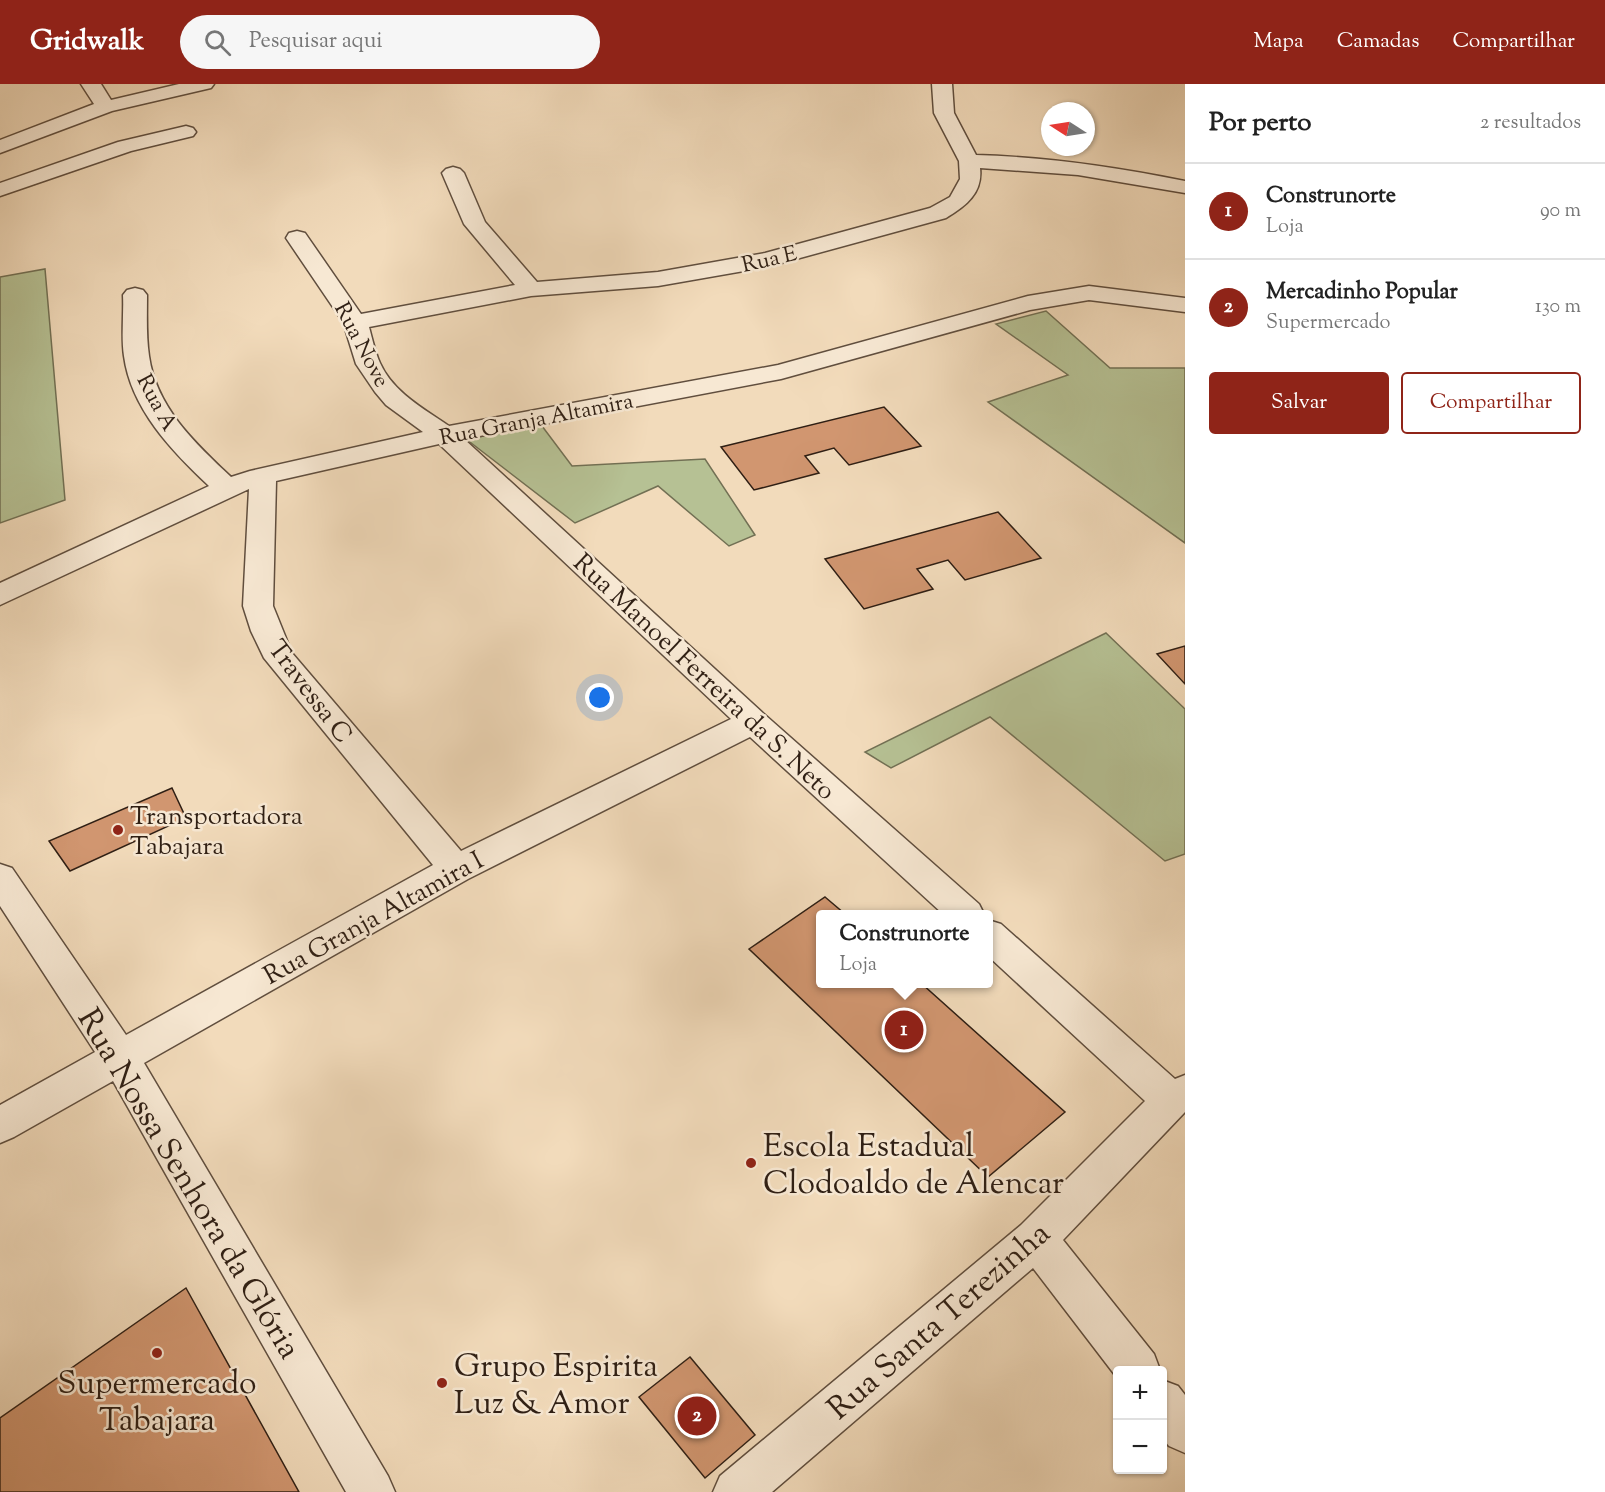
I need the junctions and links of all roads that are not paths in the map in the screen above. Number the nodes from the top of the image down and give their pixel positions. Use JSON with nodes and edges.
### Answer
{"nodes":[{"id":1,"x":91,"y":84,"type":"edge"},
{"id":2,"x":204,"y":84,"type":"edge"},
{"id":3,"x":942,"y":84,"type":"edge"},
{"id":4,"x":106,"y":108,"type":"junction"},
{"id":5,"x":186,"y":132,"type":"dead end"},
{"id":6,"x":0,"y":147,"type":"edge"},
{"id":7,"x":969,"y":162,"type":"junction"},
{"id":8,"x":453,"y":173,"type":"dead end"},
{"id":9,"x":1185,"y":187,"type":"edge"},
{"id":10,"x":0,"y":190,"type":"edge"},
{"id":11,"x":297,"y":238,"type":"dead end"},
{"id":12,"x":531,"y":289,"type":"junction"},
{"id":13,"x":135,"y":295,"type":"dead end"},
{"id":14,"x":1185,"y":305,"type":"edge"},
{"id":15,"x":355,"y":322,"type":"junction"},
{"id":16,"x":444,"y":435,"type":"junction"},
{"id":17,"x":263,"y":476,"type":"junction"},
{"id":18,"x":227,"y":489,"type":"junction"},
{"id":19,"x":0,"y":595,"type":"edge"},
{"id":20,"x":753,"y":722,"type":"junction"},
{"id":21,"x":456,"y":870,"type":"junction"},
{"id":22,"x":0,"y":878,"type":"edge"},
{"id":23,"x":960,"y":910,"type":"edge"},
{"id":24,"x":993,"y":938,"type":"edge"},
{"id":25,"x":120,"y":1058,"type":"junction"},
{"id":26,"x":1178,"y":1096,"type":"edge"},
{"id":27,"x":0,"y":1125,"type":"edge"},
{"id":28,"x":1036,"y":1239,"type":"junction"},
{"id":29,"x":1134,"y":1366,"type":"edge"},
{"id":30,"x":1167,"y":1408,"type":"edge"},
{"id":31,"x":1185,"y":1430,"type":"edge"},
{"id":32,"x":372,"y":1492,"type":"edge"},
{"id":33,"x":736,"y":1492,"type":"edge"}],
"edges":[{"from":1,"to":4,"type":"street"},
{"from":2,"to":4,"type":"street"},
{"from":3,"to":7,"type":"street"},
{"from":4,"to":6,"type":"street"},
{"from":5,"to":10,"type":"street"},
{"from":7,"to":9,"type":"street"},
{"from":7,"to":12,"type":"street","name":"Rua E"},
{"from":8,"to":12,"type":"street"},
{"from":11,"to":15,"type":"street","name":"Rua Nove"},
{"from":12,"to":15,"type":"street","name":"Rua E"},
{"from":13,"to":18,"type":"street","name":"Rua A"},
{"from":14,"to":16,"type":"street","name":"Rua Granja Altamira"},
{"from":15,"to":16,"type":"street","name":"Rua Nove"},
{"from":16,"to":17,"type":"street","name":"Rua Granja Altamira"},
{"from":16,"to":20,"type":"street","name":"Rua Manoel Ferreira da S. Neto"},
{"from":17,"to":18,"type":"street","name":"Rua Granja Altamira"},
{"from":17,"to":21,"type":"street","name":"Travessa C"},
{"from":18,"to":19,"type":"street","name":"Rua Granja Altamira"},
{"from":20,"to":21,"type":"street","name":"Rua Granja Altamira I"},
{"from":20,"to":23,"type":"street","name":"Rua Manoel Ferreira da S. Neto"},
{"from":21,"to":25,"type":"street","name":"Rua Granja Altamira I"},
{"from":22,"to":25,"type":"street","name":"Rua Nossa Senhora da Glória"},
{"from":24,"to":26,"type":"street"},
{"from":25,"to":27,"type":"street","name":"Rua Granja Altamira I"},
{"from":25,"to":32,"type":"street","name":"Rua Nossa Senhora da Glória"},
{"from":26,"to":28,"type":"street","name":"Rua Santa Terezinha"},
{"from":28,"to":29,"type":"street"},
{"from":28,"to":33,"type":"street","name":"Rua Santa Terezinha"},
{"from":30,"to":31,"type":"street"}]}
